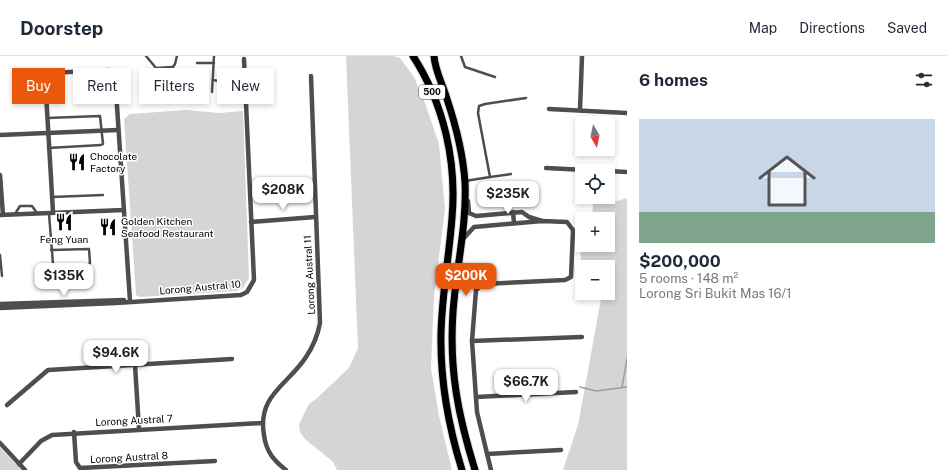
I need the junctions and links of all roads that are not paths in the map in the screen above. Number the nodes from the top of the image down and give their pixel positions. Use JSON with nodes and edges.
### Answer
{"nodes":[{"id":1,"x":146,"y":56,"type":"edge"},
{"id":2,"x":177,"y":56,"type":"edge"},
{"id":3,"x":214,"y":56,"type":"edge"},
{"id":4,"x":413,"y":56,"type":"edge"},
{"id":5,"x":434,"y":56,"type":"edge"},
{"id":6,"x":461,"y":56,"type":"edge"},
{"id":7,"x":582,"y":56,"type":"edge"},
{"id":8,"x":244,"y":59,"type":"dead end"},
{"id":9,"x":197,"y":63,"type":"dead end"},
{"id":10,"x":214,"y":63,"type":"junction"},
{"id":11,"x":171,"y":67,"type":"joint"},
{"id":12,"x":156,"y":68,"type":"joint"},
{"id":13,"x":244,"y":68,"type":"edge"},
{"id":14,"x":311,"y":76,"type":"dead end"},
{"id":15,"x":495,"y":77,"type":"dead end"},
{"id":16,"x":213,"y":80,"type":"junction"},
{"id":17,"x":217,"y":81,"type":"edge"},
{"id":18,"x":212,"y":92,"type":"dead end"},
{"id":19,"x":526,"y":98,"type":"dead end"},
{"id":20,"x":246,"y":104,"type":"edge"},
{"id":21,"x":549,"y":109,"type":"dead end"},
{"id":22,"x":580,"y":110,"type":"junction"},
{"id":23,"x":627,"y":113,"type":"edge"},
{"id":24,"x":47,"y":118,"type":"junction"},
{"id":25,"x":102,"y":130,"type":"junction"},
{"id":26,"x":118,"y":130,"type":"junction"},
{"id":27,"x":47,"y":132,"type":"junction"},
{"id":28,"x":0,"y":134,"type":"edge"},
{"id":29,"x":48,"y":148,"type":"junction"},
{"id":30,"x":546,"y":168,"type":"dead end"},
{"id":31,"x":575,"y":169,"type":"edge"},
{"id":32,"x":615,"y":171,"type":"edge"},
{"id":33,"x":627,"y":172,"type":"edge"},
{"id":34,"x":511,"y":174,"type":"dead end"},
{"id":35,"x":0,"y":175,"type":"edge"},
{"id":36,"x":490,"y":177,"type":"junction"},
{"id":37,"x":465,"y":181,"type":"junction"},
{"id":38,"x":103,"y":195,"type":"dead end"},
{"id":39,"x":52,"y":197,"type":"junction"},
{"id":40,"x":465,"y":199,"type":"junction"},
{"id":41,"x":1,"y":200,"type":"edge"},
{"id":42,"x":124,"y":210,"type":"junction"},
{"id":43,"x":51,"y":212,"type":"junction"},
{"id":44,"x":513,"y":212,"type":"junction"},
{"id":45,"x":37,"y":213,"type":"junction"},
{"id":46,"x":15,"y":214,"type":"junction"},
{"id":47,"x":1,"y":215,"type":"edge"},
{"id":48,"x":478,"y":216,"type":"junction"},
{"id":49,"x":315,"y":217,"type":"junction"},
{"id":50,"x":542,"y":221,"type":"junction"},
{"id":51,"x":251,"y":222,"type":"junction"},
{"id":52,"x":514,"y":223,"type":"junction"},
{"id":53,"x":480,"y":226,"type":"junction"},
{"id":54,"x":462,"y":241,"type":"junction"},
{"id":55,"x":52,"y":250,"type":"junction"},
{"id":56,"x":0,"y":255,"type":"edge"},
{"id":57,"x":0,"y":267,"type":"edge"},
{"id":58,"x":2,"y":276,"type":"dead end"},
{"id":59,"x":130,"y":301,"type":"junction"},
{"id":60,"x":0,"y":304,"type":"edge"},
{"id":61,"x":0,"y":308,"type":"edge"},
{"id":62,"x":582,"y":337,"type":"dead end"},
{"id":63,"x":472,"y":341,"type":"junction"},
{"id":64,"x":232,"y":359,"type":"dead end"},
{"id":65,"x":135,"y":365,"type":"junction"},
{"id":66,"x":576,"y":392,"type":"dead end"},
{"id":67,"x":476,"y":397,"type":"junction"},
{"id":68,"x":7,"y":405,"type":"dead end"},
{"id":69,"x":262,"y":423,"type":"junction"},
{"id":70,"x":139,"y":429,"type":"junction"},
{"id":71,"x":74,"y":432,"type":"junction"},
{"id":72,"x":0,"y":443,"type":"edge"},
{"id":73,"x":561,"y":450,"type":"dead end"},
{"id":74,"x":487,"y":454,"type":"junction"},
{"id":75,"x":215,"y":461,"type":"dead end"},
{"id":76,"x":19,"y":464,"type":"junction"},
{"id":77,"x":25,"y":470,"type":"edge"},
{"id":78,"x":286,"y":470,"type":"edge"},
{"id":79,"x":462,"y":470,"type":"edge"},
{"id":80,"x":475,"y":470,"type":"edge"},
{"id":81,"x":490,"y":470,"type":"edge"}],
"edges":[{"from":1,"to":12,"type":"lane"},
{"from":2,"to":11,"type":"lane"},
{"from":3,"to":10,"type":"lane"},
{"from":4,"to":79,"type":"main road","number":"500"},
{"from":5,"to":37,"type":"main road","number":"500"},
{"from":6,"to":15,"type":"lane"},
{"from":7,"to":22,"type":"street"},
{"from":8,"to":13,"type":"street","name":"Lorong Austral 10"},
{"from":9,"to":10,"type":"lane"},
{"from":10,"to":16,"type":"lane"},
{"from":11,"to":12,"type":"lane"},
{"from":14,"to":49,"type":"street","name":"Lorong Austral 11"},
{"from":16,"to":17,"type":"lane"},
{"from":16,"to":18,"type":"lane"},
{"from":19,"to":36,"type":"lane"},
{"from":20,"to":51,"type":"street","name":"Lorong Austral 10"},
{"from":21,"to":22,"type":"street"},
{"from":22,"to":23,"type":"street"},
{"from":24,"to":25,"type":"lane"},
{"from":24,"to":26,"type":"street"},
{"from":24,"to":27,"type":"street"},
{"from":25,"to":26,"type":"street"},
{"from":25,"to":27,"type":"street"},
{"from":25,"to":29,"type":"lane"},
{"from":26,"to":42,"type":"street"},
{"from":27,"to":28,"type":"street"},
{"from":27,"to":29,"type":"street"},
{"from":29,"to":39,"type":"street"},
{"from":30,"to":31,"type":"street"},
{"from":32,"to":33,"type":"street"},
{"from":34,"to":36,"type":"lane"},
{"from":35,"to":41,"type":"street"},
{"from":36,"to":37,"type":"lane"},
{"from":37,"to":40,"type":"main road","number":"500"},
{"from":38,"to":39,"type":"lane"},
{"from":39,"to":43,"type":"street"},
{"from":40,"to":48,"type":"street"},
{"from":40,"to":54,"type":"main road","number":"500"},
{"from":41,"to":47,"type":"street"},
{"from":42,"to":43,"type":"street"},
{"from":42,"to":59,"type":"street"},
{"from":43,"to":45,"type":"street"},
{"from":43,"to":55,"type":"lane"},
{"from":44,"to":48,"type":"street"},
{"from":44,"to":50,"type":"street"},
{"from":44,"to":52,"type":"street"},
{"from":45,"to":46,"type":"street"},
{"from":45,"to":46,"type":"lane"},
{"from":46,"to":47,"type":"street"},
{"from":48,"to":53,"type":"street"},
{"from":49,"to":51,"type":"street"},
{"from":49,"to":69,"type":"street","name":"Lorong Austral 11"},
{"from":50,"to":52,"type":"street"},
{"from":50,"to":63,"type":"street"},
{"from":51,"to":59,"type":"street","name":"Lorong Austral 10"},
{"from":52,"to":53,"type":"street"},
{"from":53,"to":54,"type":"street"},
{"from":54,"to":80,"type":"main road","number":"500"},
{"from":55,"to":55,"type":"lane"},
{"from":56,"to":57,"type":"lane"},
{"from":57,"to":58,"type":"lane"},
{"from":59,"to":60,"type":"street","name":"Lorong Austral 10"},
{"from":59,"to":61,"type":"street","name":"Lorong Austral 10"},
{"from":62,"to":63,"type":"street"},
{"from":63,"to":67,"type":"street"},
{"from":64,"to":65,"type":"street"},
{"from":65,"to":68,"type":"street"},
{"from":65,"to":70,"type":"street"},
{"from":66,"to":67,"type":"street"},
{"from":67,"to":74,"type":"street"},
{"from":69,"to":70,"type":"street","name":"Lorong Austral 7"},
{"from":69,"to":78,"type":"street","name":"Lorong Austral 11"},
{"from":70,"to":71,"type":"street","name":"Lorong Austral 7"},
{"from":71,"to":75,"type":"street","name":"Lorong Austral 8"},
{"from":71,"to":76,"type":"street","name":"Lorong Austral 7"},
{"from":72,"to":76,"type":"street"},
{"from":73,"to":74,"type":"street"},
{"from":74,"to":81,"type":"street"},
{"from":76,"to":77,"type":"street"}]}
